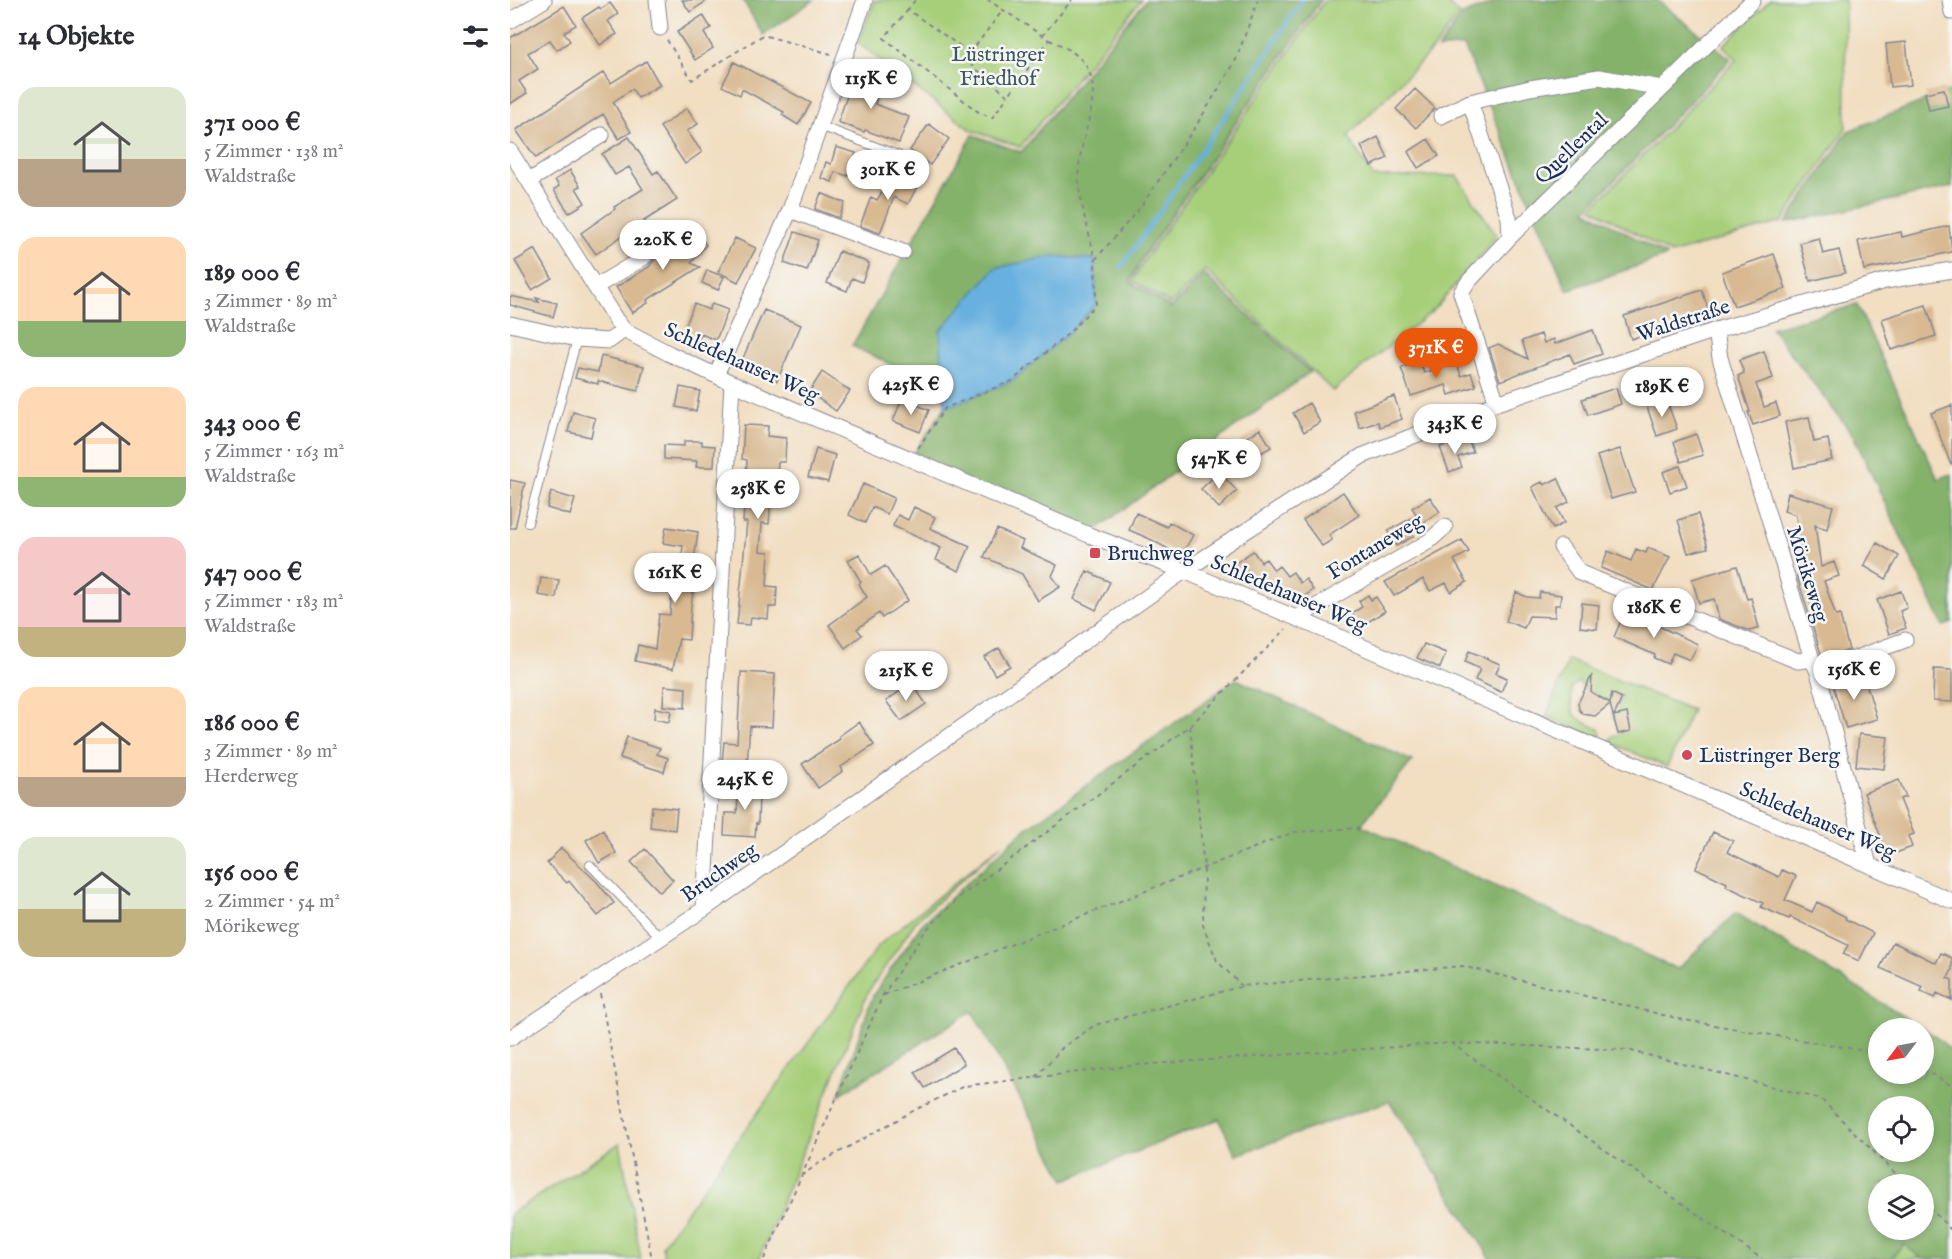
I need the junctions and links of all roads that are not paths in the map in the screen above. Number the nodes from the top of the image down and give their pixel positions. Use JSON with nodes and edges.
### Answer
{"nodes":[{"id":1,"x":544,"y":0,"type":"edge"},
{"id":2,"x":657,"y":0,"type":"edge"},
{"id":3,"x":865,"y":0,"type":"edge"},
{"id":4,"x":1754,"y":0,"type":"edge"},
{"id":5,"x":1950,"y":0,"type":"edge"},
{"id":6,"x":1952,"y":12,"type":"edge"},
{"id":7,"x":512,"y":15,"type":"edge"},
{"id":8,"x":660,"y":28,"type":"road end"},
{"id":9,"x":1662,"y":88,"type":"junction"},
{"id":10,"x":1470,"y":102,"type":"junction"},
{"id":11,"x":1441,"y":116,"type":"dead end"},
{"id":12,"x":820,"y":126,"type":"junction"},
{"id":13,"x":602,"y":135,"type":"dead end"},
{"id":14,"x":510,"y":151,"type":"edge"},
{"id":15,"x":898,"y":155,"type":"dead end"},
{"id":16,"x":529,"y":182,"type":"junction"},
{"id":17,"x":790,"y":210,"type":"junction"},
{"id":18,"x":660,"y":236,"type":"dead end"},
{"id":19,"x":1510,"y":237,"type":"junction"},
{"id":20,"x":903,"y":252,"type":"dead end"},
{"id":21,"x":1952,"y":270,"type":"edge"},
{"id":22,"x":596,"y":287,"type":"junction"},
{"id":23,"x":510,"y":324,"type":"edge"},
{"id":24,"x":624,"y":330,"type":"junction"},
{"id":25,"x":1716,"y":330,"type":"junction"},
{"id":26,"x":577,"y":339,"type":"junction"},
{"id":27,"x":716,"y":375,"type":"junction"},
{"id":28,"x":732,"y":383,"type":"junction"},
{"id":29,"x":1497,"y":403,"type":"junction"},
{"id":30,"x":528,"y":523,"type":"dead end"},
{"id":31,"x":1445,"y":528,"type":"dead end"},
{"id":32,"x":1561,"y":547,"type":"dead end"},
{"id":33,"x":1184,"y":571,"type":"junction"},
{"id":34,"x":1296,"y":618,"type":"junction"},
{"id":35,"x":1905,"y":640,"type":"dead end"},
{"id":36,"x":1815,"y":665,"type":"junction"},
{"id":37,"x":590,"y":865,"type":"dead end"},
{"id":38,"x":1869,"y":865,"type":"junction"},
{"id":39,"x":1952,"y":901,"type":"edge"},
{"id":40,"x":704,"y":909,"type":"junction"},
{"id":41,"x":660,"y":937,"type":"junction"},
{"id":42,"x":510,"y":1038,"type":"edge"}],
"edges":[{"from":1,"to":7,"type":"street"},
{"from":2,"to":8,"type":"street"},
{"from":3,"to":12,"type":"street"},
{"from":4,"to":9,"type":"street","name":"Quellental"},
{"from":5,"to":6,"type":"street"},
{"from":9,"to":10,"type":"street","name":"Quellental"},
{"from":9,"to":19,"type":"street","name":"Quellental"},
{"from":10,"to":11,"type":"street","name":"Quellental"},
{"from":10,"to":19,"type":"street"},
{"from":12,"to":15,"type":"lane"},
{"from":12,"to":17,"type":"street"},
{"from":13,"to":16,"type":"street"},
{"from":14,"to":16,"type":"street","name":"Schledehauser Weg"},
{"from":16,"to":22,"type":"street","name":"Schledehauser Weg"},
{"from":17,"to":20,"type":"street"},
{"from":17,"to":27,"type":"street"},
{"from":18,"to":22,"type":"street"},
{"from":19,"to":29,"type":"street","name":"Quellental"},
{"from":21,"to":25,"type":"street","name":"Waldstraße"},
{"from":22,"to":24,"type":"street","name":"Schledehauser Weg"},
{"from":23,"to":26,"type":"street"},
{"from":24,"to":26,"type":"street"},
{"from":24,"to":27,"type":"street","name":"Schledehauser Weg"},
{"from":25,"to":29,"type":"street","name":"Waldstraße"},
{"from":25,"to":36,"type":"street","name":"Mörikeweg"},
{"from":26,"to":30,"type":"lane"},
{"from":27,"to":28,"type":"street","name":"Schledehauser Weg"},
{"from":28,"to":33,"type":"street","name":"Schledehauser Weg"},
{"from":28,"to":40,"type":"street"},
{"from":29,"to":33,"type":"street","name":"Waldstraße"},
{"from":31,"to":34,"type":"street","name":"Fontaneweg"},
{"from":32,"to":36,"type":"street"},
{"from":33,"to":34,"type":"street","name":"Schledehauser Weg"},
{"from":33,"to":40,"type":"street","name":"Bruchweg"},
{"from":34,"to":38,"type":"street","name":"Schledehauser Weg"},
{"from":35,"to":36,"type":"street"},
{"from":36,"to":38,"type":"street","name":"Mörikeweg"},
{"from":37,"to":41,"type":"lane"},
{"from":38,"to":39,"type":"street","name":"Schledehauser Weg"},
{"from":40,"to":41,"type":"street","name":"Bruchweg"},
{"from":41,"to":42,"type":"street","name":"Bruchweg"}]}
